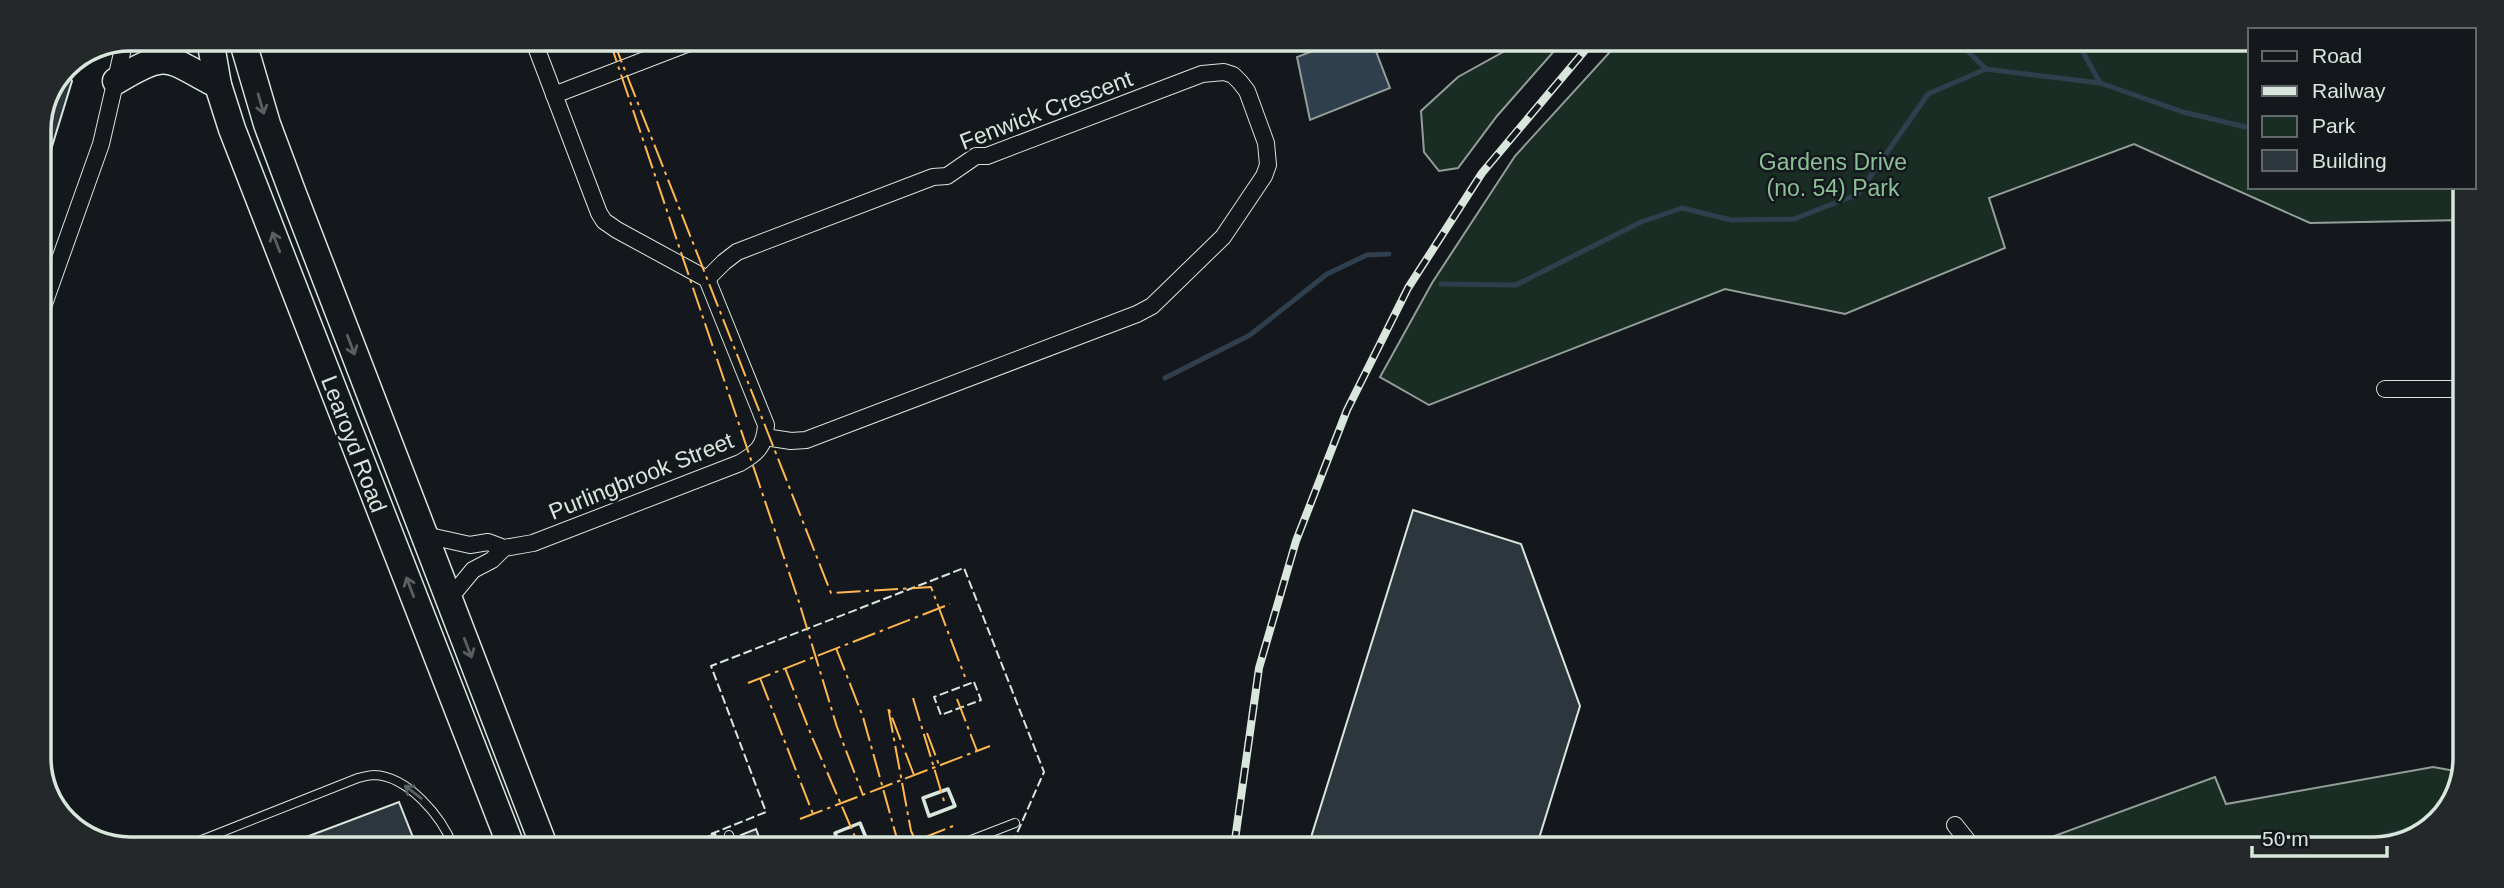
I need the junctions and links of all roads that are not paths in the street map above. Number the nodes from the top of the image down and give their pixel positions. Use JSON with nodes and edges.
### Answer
{"nodes":[{"id":1,"x":122,"y":51,"type":"edge"},
{"id":2,"x":212,"y":51,"type":"edge"},
{"id":3,"x":246,"y":51,"type":"edge"},
{"id":4,"x":538,"y":51,"type":"edge"},
{"id":5,"x":668,"y":51,"type":"edge"},
{"id":6,"x":116,"y":81,"type":"junction"},
{"id":7,"x":218,"y":85,"type":"junction"},
{"id":8,"x":554,"y":95,"type":"junction"},
{"id":9,"x":707,"y":279,"type":"junction"},
{"id":10,"x":51,"y":285,"type":"edge"},
{"id":11,"x":2385,"y":389,"type":"dead end"},
{"id":12,"x":2453,"y":389,"type":"edge"},
{"id":13,"x":765,"y":437,"type":"junction"},
{"id":14,"x":425,"y":534,"type":"junction"},
{"id":15,"x":504,"y":548,"type":"junction"},
{"id":16,"x":449,"y":599,"type":"junction"},
{"id":17,"x":1015,"y":822,"type":"dead end"},
{"id":18,"x":1955,"y":825,"type":"dead end"},
{"id":19,"x":209,"y":837,"type":"edge"},
{"id":20,"x":449,"y":837,"type":"edge"},
{"id":21,"x":507,"y":837,"type":"edge"},
{"id":22,"x":541,"y":837,"type":"edge"},
{"id":23,"x":976,"y":837,"type":"edge"},
{"id":24,"x":1964,"y":837,"type":"edge"}],
"edges":[{"from":1,"to":6,"type":"street"},
{"from":2,"to":7,"type":"main road","name":"Learoyd Road"},
{"from":3,"to":14,"type":"main road","name":"Learoyd Road","one_way":true},
{"from":4,"to":8,"type":"street"},
{"from":5,"to":8,"type":"street"},
{"from":6,"to":7,"type":"main road"},
{"from":6,"to":10,"type":"street"},
{"from":21,"to":7,"type":"main road","name":"Learoyd Road","one_way":true},
{"from":8,"to":9,"type":"street"},
{"from":9,"to":13,"type":"street","name":"Purlingbrook Street"},
{"from":9,"to":13,"type":"street","name":"Fenwick Crescent"},
{"from":11,"to":12,"type":"street"},
{"from":13,"to":15,"type":"street","name":"Purlingbrook Street"},
{"from":14,"to":15,"type":"street","name":"Purlingbrook Street"},
{"from":14,"to":16,"type":"main road","name":"Learoyd Road"},
{"from":15,"to":16,"type":"street","name":"Purlingbrook Street"},
{"from":16,"to":22,"type":"main road","name":"Learoyd Road","one_way":true},
{"from":17,"to":23,"type":"lane"},
{"from":18,"to":24,"type":"street"},
{"from":20,"to":19,"type":"lane","one_way":true}]}
